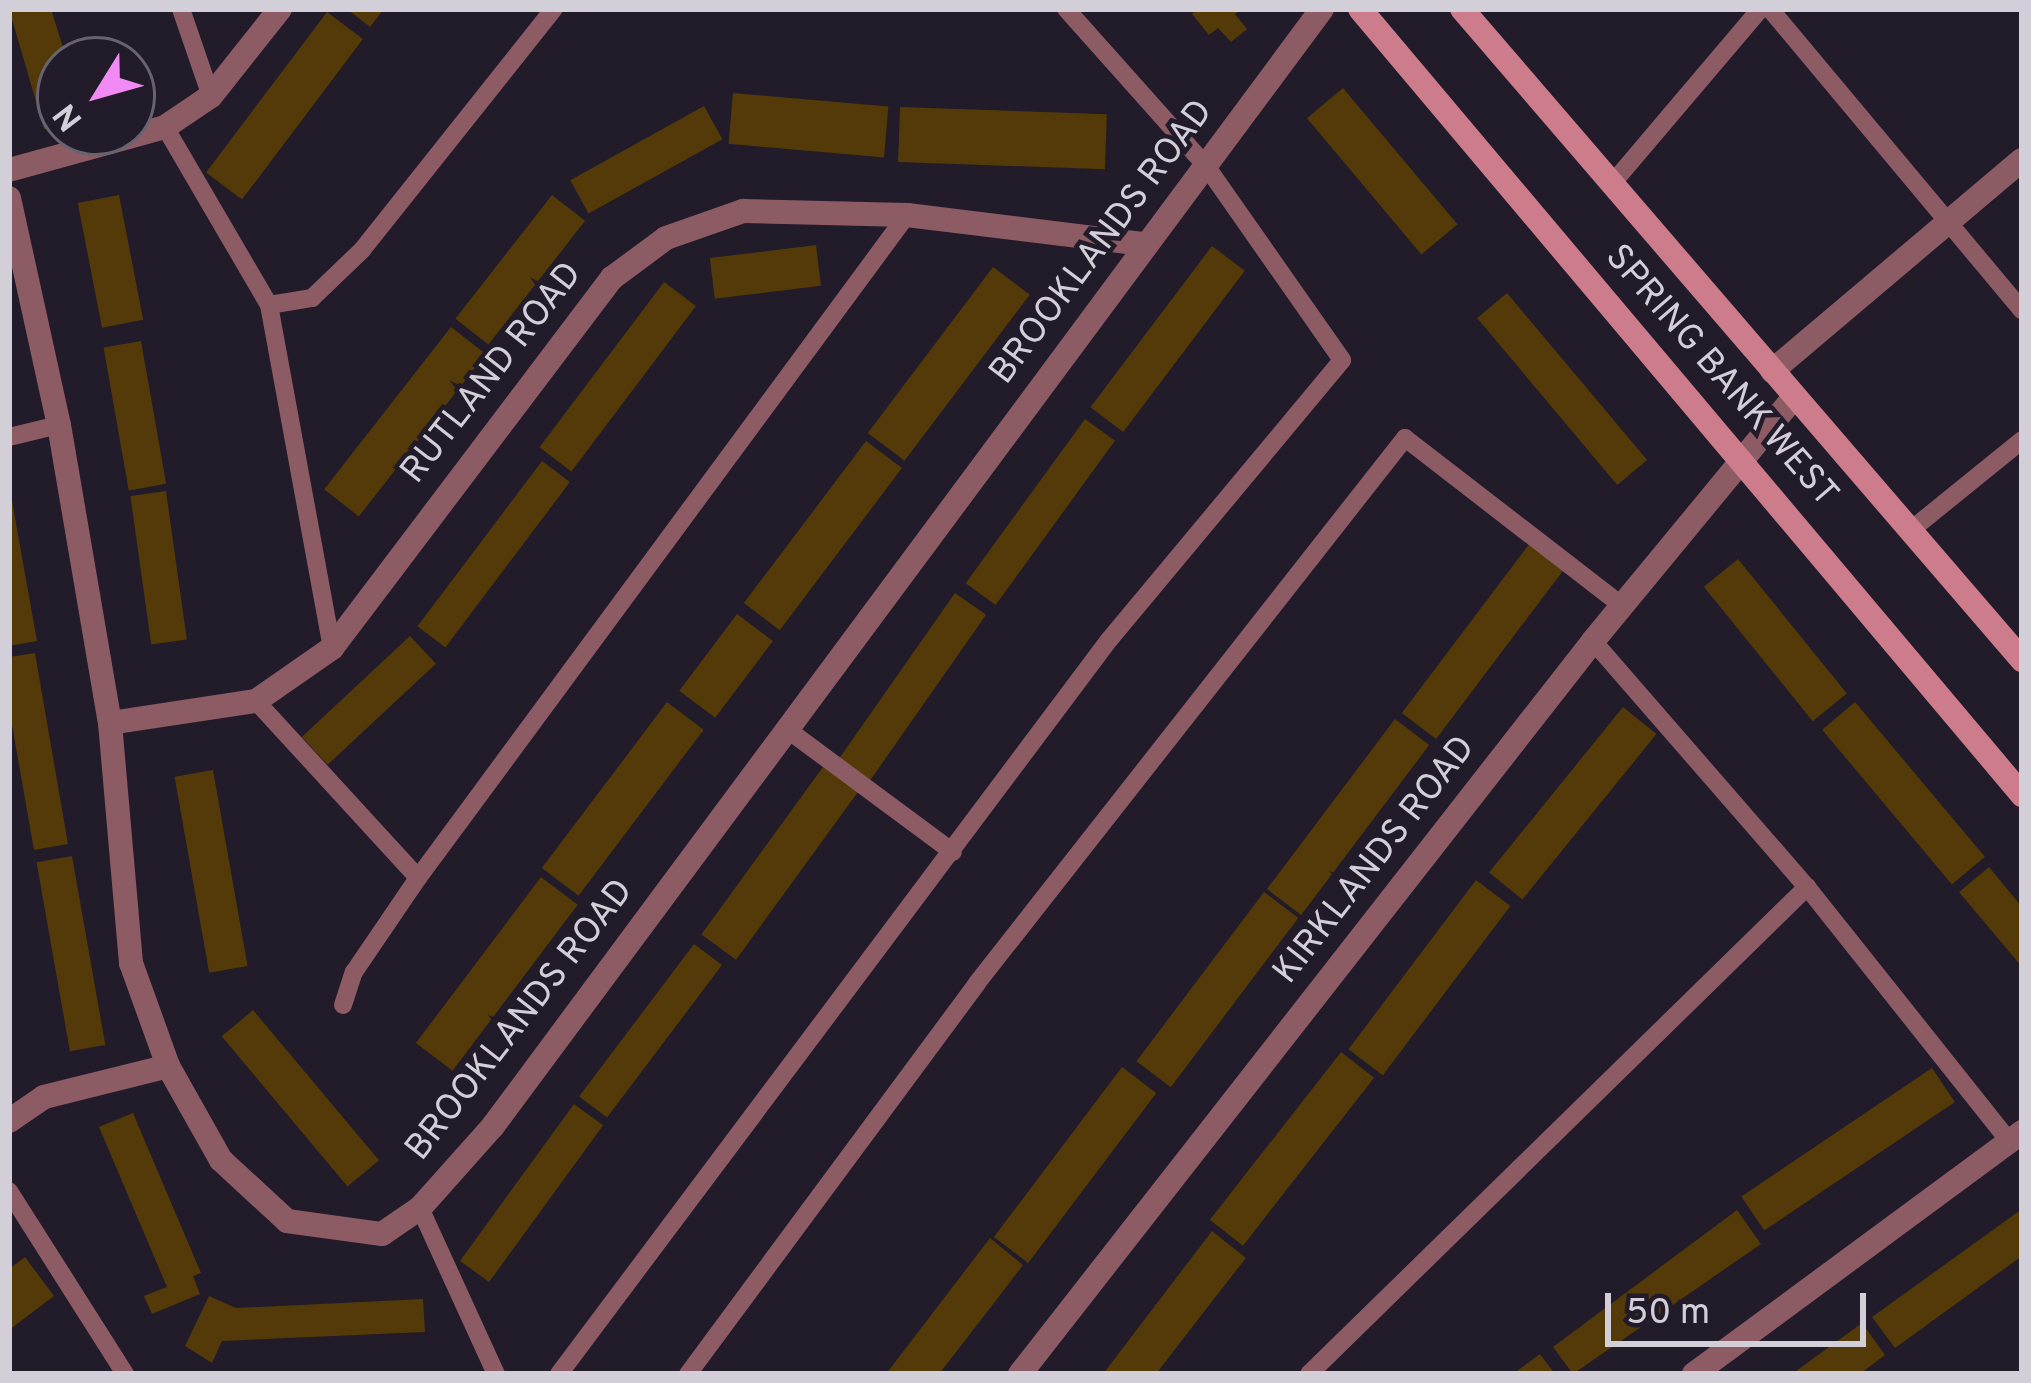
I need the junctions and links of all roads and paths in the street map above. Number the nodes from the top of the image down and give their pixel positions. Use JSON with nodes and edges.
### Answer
{"nodes":[{"id":1,"x":181,"y":9,"type":"edge"},
{"id":2,"x":280,"y":9,"type":"edge"},
{"id":3,"x":554,"y":9,"type":"edge"},
{"id":4,"x":1064,"y":9,"type":"edge"},
{"id":5,"x":1322,"y":9,"type":"edge"},
{"id":6,"x":1360,"y":9,"type":"edge"},
{"id":7,"x":1462,"y":9,"type":"edge"},
{"id":8,"x":1760,"y":9,"type":"edge"},
{"id":9,"x":1770,"y":9,"type":"edge"},
{"id":10,"x":212,"y":96,"type":"junction"},
{"id":11,"x":165,"y":127,"type":"junction"},
{"id":12,"x":2022,"y":160,"type":"edge"},
{"id":13,"x":1207,"y":167,"type":"junction"},
{"id":14,"x":9,"y":170,"type":"edge"},
{"id":15,"x":1611,"y":185,"type":"junction"},
{"id":16,"x":9,"y":198,"type":"edge"},
{"id":17,"x":907,"y":215,"type":"junction"},
{"id":18,"x":1947,"y":224,"type":"junction"},
{"id":19,"x":1144,"y":244,"type":"junction"},
{"id":20,"x":269,"y":305,"type":"junction"},
{"id":21,"x":2022,"y":310,"type":"edge"},
{"id":22,"x":1772,"y":371,"type":"junction"},
{"id":23,"x":1794,"y":397,"type":"junction"},
{"id":24,"x":59,"y":425,"type":"junction"},
{"id":25,"x":9,"y":437,"type":"edge"},
{"id":26,"x":2022,"y":440,"type":"edge"},
{"id":27,"x":1742,"y":453,"type":"junction"},
{"id":28,"x":1910,"y":530,"type":"junction"},
{"id":29,"x":1621,"y":605,"type":"junction"},
{"id":30,"x":1593,"y":641,"type":"junction"},
{"id":31,"x":332,"y":648,"type":"junction"},
{"id":32,"x":2022,"y":660,"type":"edge"},
{"id":33,"x":256,"y":701,"type":"junction"},
{"id":34,"x":110,"y":723,"type":"junction"},
{"id":35,"x":788,"y":730,"type":"junction"},
{"id":36,"x":2022,"y":795,"type":"edge"},
{"id":37,"x":953,"y":852,"type":"junction"},
{"id":38,"x":418,"y":878,"type":"junction"},
{"id":39,"x":1807,"y":887,"type":"junction"},
{"id":40,"x":343,"y":1005,"type":"dead end"},
{"id":41,"x":168,"y":1066,"type":"junction"},
{"id":42,"x":9,"y":1120,"type":"edge"},
{"id":43,"x":2016,"y":1137,"type":"edge"},
{"id":44,"x":9,"y":1191,"type":"edge"},
{"id":45,"x":420,"y":1208,"type":"junction"},
{"id":46,"x":125,"y":1374,"type":"edge"},
{"id":47,"x":496,"y":1374,"type":"edge"},
{"id":48,"x":559,"y":1374,"type":"edge"},
{"id":49,"x":688,"y":1374,"type":"edge"},
{"id":50,"x":1020,"y":1374,"type":"edge"},
{"id":51,"x":1309,"y":1374,"type":"edge"},
{"id":52,"x":1694,"y":1374,"type":"edge"}],
"edges":[{"from":1,"to":10,"type":"lane"},
{"from":2,"to":10,"type":"street"},
{"from":3,"to":20,"type":"lane"},
{"from":4,"to":13,"type":"lane"},
{"from":5,"to":13,"type":"street","name":"BROOKLANDS ROAD"},
{"from":6,"to":27,"type":"street","name":"SPRING BANK WEST"},
{"from":7,"to":15,"type":"street","name":"SPRING BANK WEST"},
{"from":8,"to":15,"type":"lane"},
{"from":9,"to":18,"type":"lane"},
{"from":10,"to":11,"type":"street"},
{"from":11,"to":14,"type":"street"},
{"from":11,"to":20,"type":"lane"},
{"from":12,"to":18,"type":"street"},
{"from":13,"to":19,"type":"street","name":"BROOKLANDS ROAD"},
{"from":13,"to":37,"type":"lane"},
{"from":15,"to":22,"type":"street","name":"SPRING BANK WEST"},
{"from":16,"to":24,"type":"street","name":"BROOKLANDS ROAD"},
{"from":17,"to":19,"type":"street","name":"RUTLAND ROAD"},
{"from":17,"to":31,"type":"street","name":"RUTLAND ROAD"},
{"from":17,"to":38,"type":"lane"},
{"from":18,"to":21,"type":"lane"},
{"from":18,"to":22,"type":"street"},
{"from":19,"to":35,"type":"street","name":"BROOKLANDS ROAD"},
{"from":20,"to":31,"type":"lane"},
{"from":22,"to":23,"type":"street","name":"SPRING BANK WEST"},
{"from":23,"to":27,"type":"street","name":"KIRKLANDS ROAD"},
{"from":23,"to":28,"type":"street","name":"SPRING BANK WEST"},
{"from":24,"to":25,"type":"lane"},
{"from":24,"to":34,"type":"street","name":"BROOKLANDS ROAD"},
{"from":26,"to":28,"type":"lane"},
{"from":27,"to":29,"type":"street","name":"KIRKLANDS ROAD"},
{"from":27,"to":36,"type":"street","name":"SPRING BANK WEST"},
{"from":28,"to":32,"type":"street","name":"SPRING BANK WEST"},
{"from":29,"to":30,"type":"street","name":"KIRKLANDS ROAD"},
{"from":29,"to":49,"type":"lane"},
{"from":30,"to":39,"type":"lane"},
{"from":30,"to":50,"type":"street","name":"KIRKLANDS ROAD"},
{"from":31,"to":33,"type":"street","name":"RUTLAND ROAD"},
{"from":33,"to":34,"type":"street","name":"RUTLAND ROAD"},
{"from":33,"to":38,"type":"lane"},
{"from":34,"to":41,"type":"street","name":"BROOKLANDS ROAD"},
{"from":35,"to":37,"type":"lane"},
{"from":35,"to":45,"type":"street","name":"BROOKLANDS ROAD"},
{"from":37,"to":48,"type":"lane"},
{"from":38,"to":40,"type":"lane"},
{"from":39,"to":43,"type":"lane"},
{"from":39,"to":51,"type":"lane"},
{"from":41,"to":42,"type":"street"},
{"from":41,"to":45,"type":"street","name":"BROOKLANDS ROAD"},
{"from":43,"to":52,"type":"street"},
{"from":44,"to":46,"type":"lane"},
{"from":45,"to":47,"type":"lane"}]}
